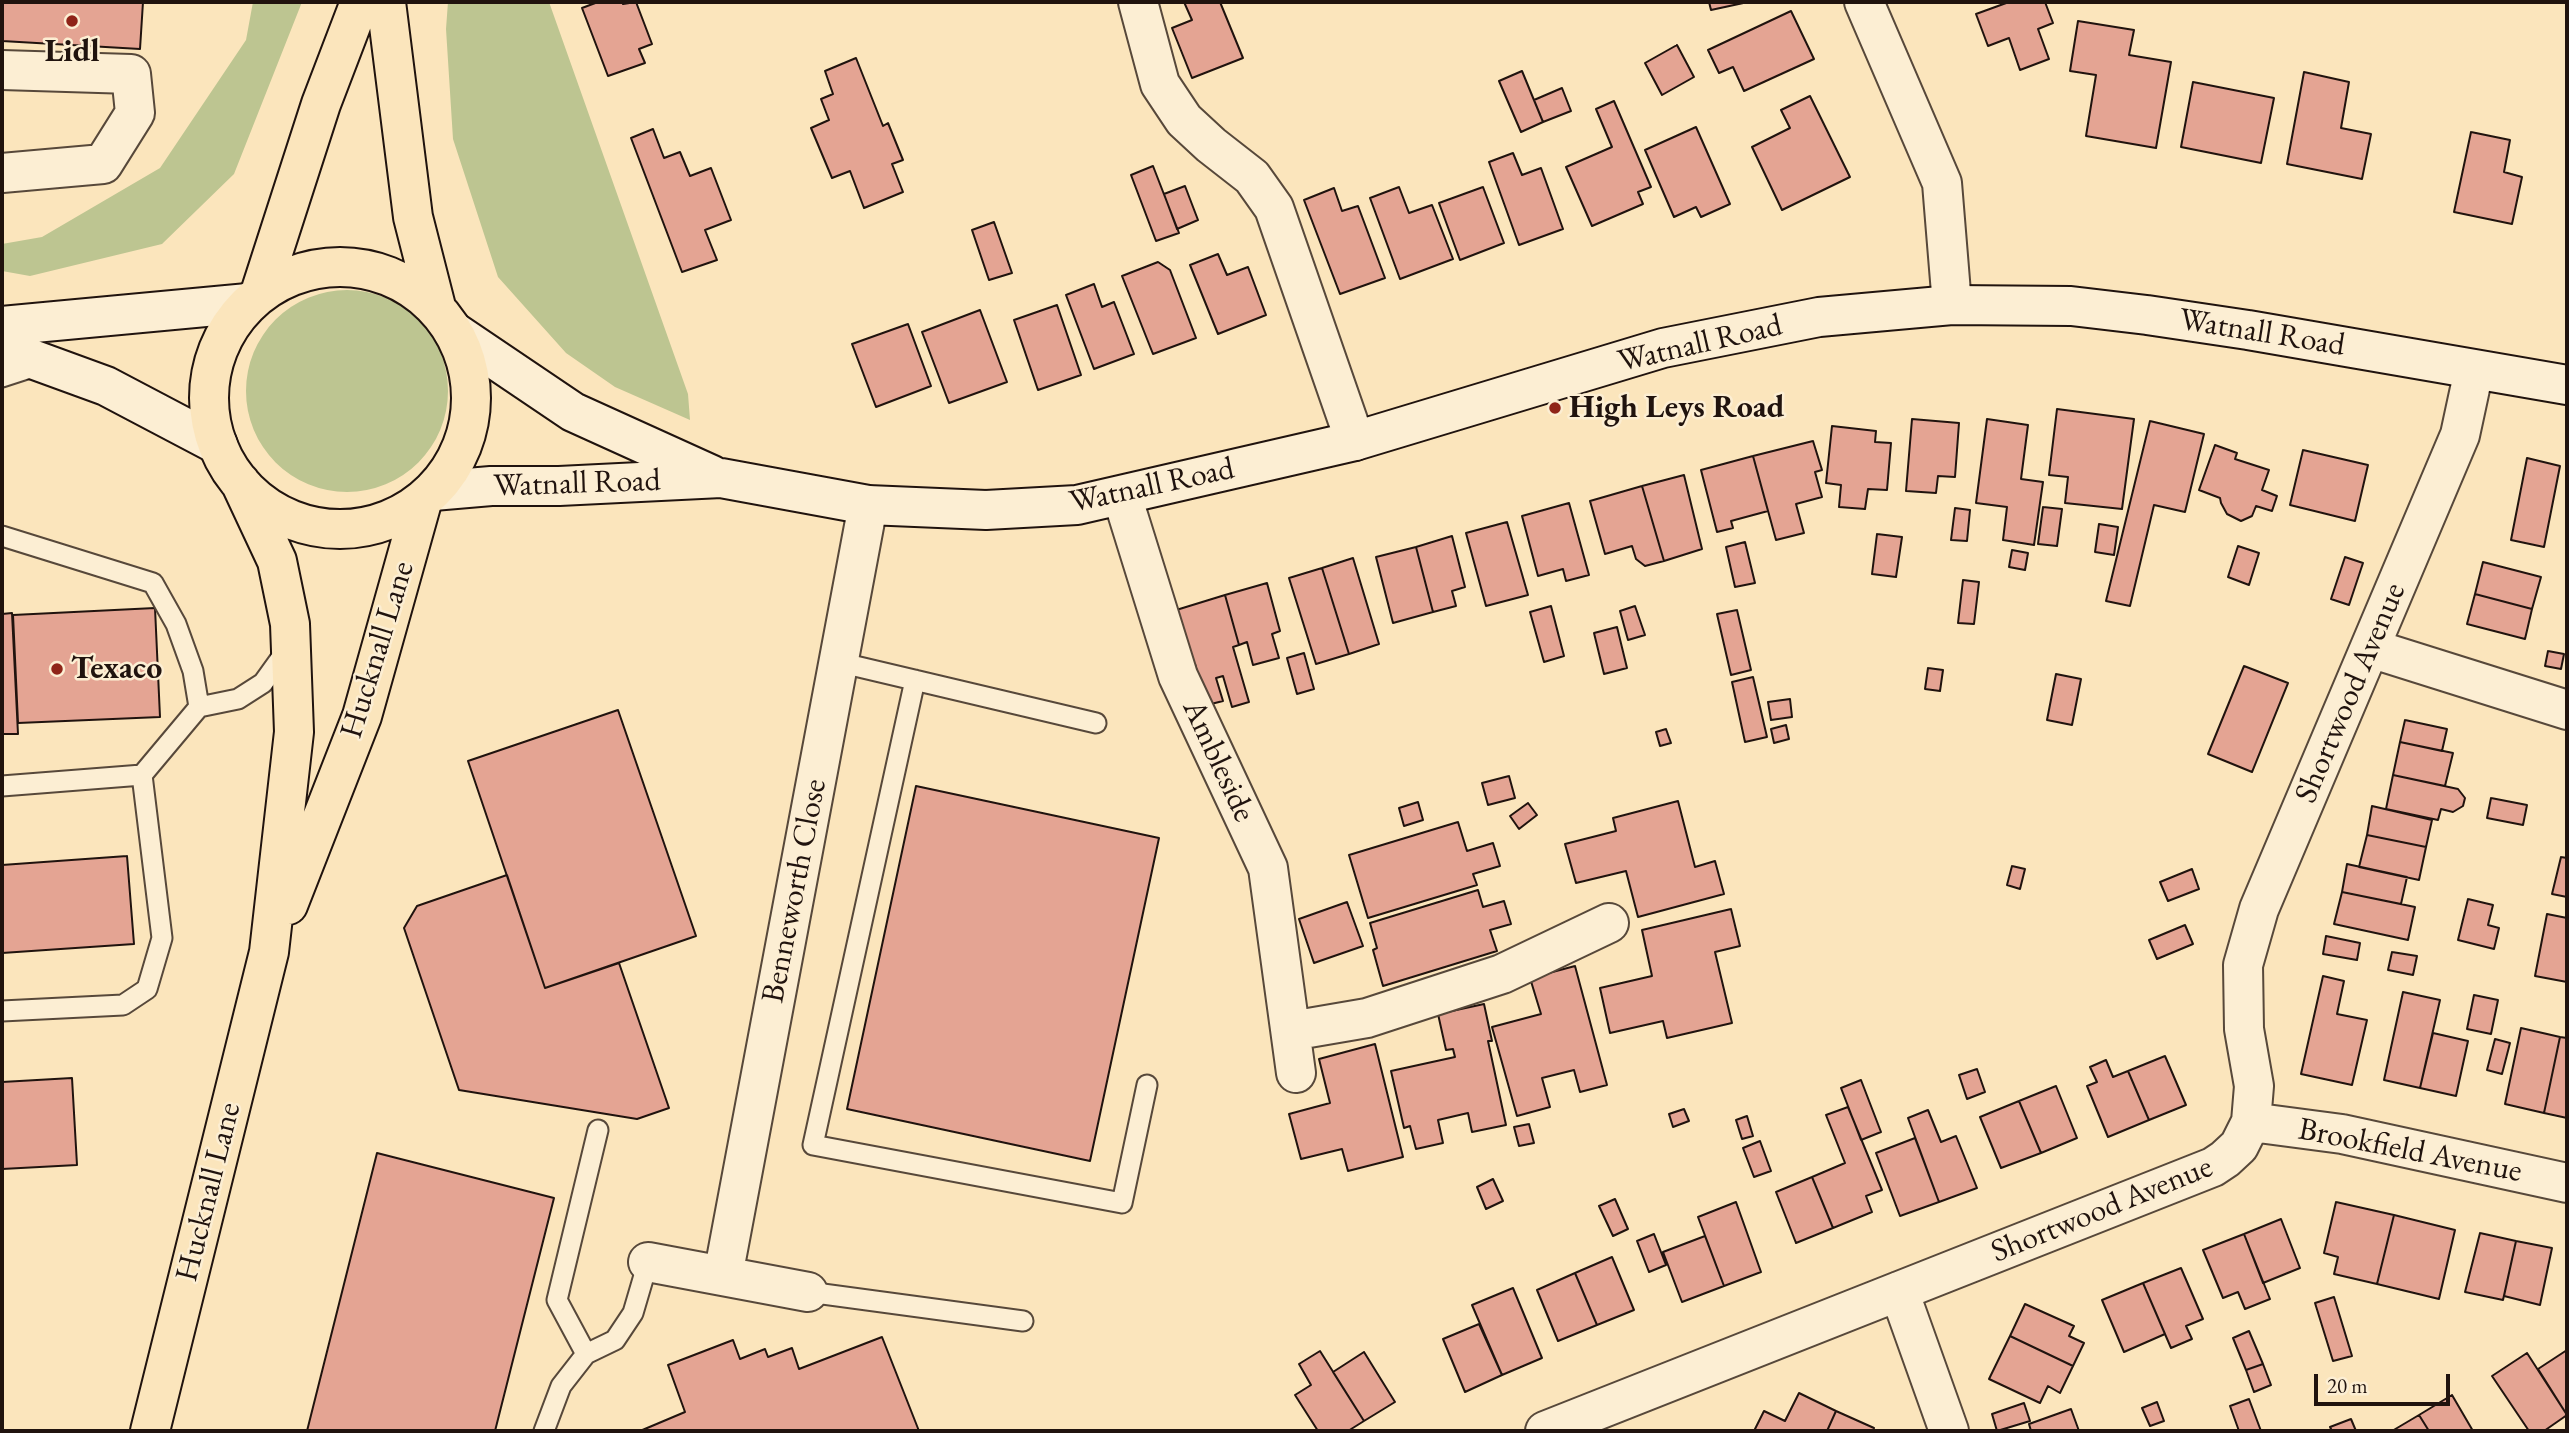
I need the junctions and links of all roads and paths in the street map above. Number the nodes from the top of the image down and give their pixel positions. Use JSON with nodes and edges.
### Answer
{"nodes":[{"id":1,"x":360,"y":2,"type":"edge"},
{"id":2,"x":386,"y":2,"type":"edge"},
{"id":3,"x":1139,"y":2,"type":"edge"},
{"id":4,"x":1864,"y":2,"type":"edge"},
{"id":5,"x":2,"y":70,"type":"edge"},
{"id":6,"x":2,"y":173,"type":"edge"},
{"id":7,"x":254,"y":298,"type":"junction"},
{"id":8,"x":1952,"y":305,"type":"junction"},
{"id":9,"x":444,"y":319,"type":"junction"},
{"id":10,"x":2,"y":326,"type":"edge"},
{"id":11,"x":2,"y":348,"type":"edge"},
{"id":12,"x":43,"y":363,"type":"junction"},
{"id":13,"x":2474,"y":370,"type":"junction"},
{"id":14,"x":2,"y":377,"type":"edge"},
{"id":15,"x":2567,"y":385,"type":"edge"},
{"id":16,"x":1355,"y":441,"type":"junction"},
{"id":17,"x":218,"y":445,"type":"junction"},
{"id":18,"x":721,"y":478,"type":"junction"},
{"id":19,"x":240,"y":482,"type":"junction"},
{"id":20,"x":427,"y":496,"type":"junction"},
{"id":21,"x":1122,"y":496,"type":"junction"},
{"id":22,"x":868,"y":505,"type":"junction"},
{"id":23,"x":2,"y":536,"type":"edge"},
{"id":24,"x":291,"y":644,"type":"junction"},
{"id":25,"x":2370,"y":648,"type":"junction"},
{"id":26,"x":838,"y":662,"type":"junction"},
{"id":27,"x":915,"y":680,"type":"junction"},
{"id":28,"x":199,"y":707,"type":"junction"},
{"id":29,"x":2567,"y":710,"type":"edge"},
{"id":30,"x":1096,"y":723,"type":"dead end"},
{"id":31,"x":142,"y":775,"type":"junction"},
{"id":32,"x":2,"y":786,"type":"edge"},
{"id":33,"x":1609,"y":923,"type":"dead end"},
{"id":34,"x":269,"y":952,"type":"junction"},
{"id":35,"x":2,"y":1011,"type":"edge"},
{"id":36,"x":1291,"y":1031,"type":"junction"},
{"id":37,"x":1296,"y":1073,"type":"dead end"},
{"id":38,"x":1147,"y":1085,"type":"dead end"},
{"id":39,"x":2251,"y":1122,"type":"junction"},
{"id":40,"x":598,"y":1130,"type":"dead end"},
{"id":41,"x":2567,"y":1183,"type":"edge"},
{"id":42,"x":648,"y":1262,"type":"joint"},
{"id":43,"x":723,"y":1276,"type":"junction"},
{"id":44,"x":1899,"y":1291,"type":"junction"},
{"id":45,"x":808,"y":1292,"type":"joint"},
{"id":46,"x":1023,"y":1321,"type":"dead end"},
{"id":47,"x":586,"y":1354,"type":"junction"},
{"id":48,"x":150,"y":1431,"type":"edge"},
{"id":49,"x":544,"y":1431,"type":"edge"},
{"id":50,"x":1545,"y":1431,"type":"edge"},
{"id":51,"x":1949,"y":1431,"type":"edge"}],
"edges":[{"from":1,"to":7,"type":"main road"},
{"from":2,"to":9,"type":"main road"},
{"from":3,"to":16,"type":"street"},
{"from":4,"to":8,"type":"street"},
{"from":5,"to":6,"type":"street"},
{"from":7,"to":9,"type":"main road"},
{"from":7,"to":10,"type":"street"},
{"from":7,"to":17,"type":"main road"},
{"from":8,"to":13,"type":"street","name":"Watnall Road"},
{"from":8,"to":16,"type":"street","name":"Watnall Road"},
{"from":9,"to":18,"type":"street","name":"Watnall Road"},
{"from":9,"to":20,"type":"main road"},
{"from":11,"to":12,"type":"street"},
{"from":12,"to":14,"type":"lane"},
{"from":12,"to":17,"type":"street"},
{"from":13,"to":15,"type":"street","name":"Watnall Road"},
{"from":13,"to":25,"type":"street","name":"Shortwood Avenue"},
{"from":16,"to":21,"type":"street","name":"Watnall Road"},
{"from":17,"to":19,"type":"main road"},
{"from":18,"to":20,"type":"street","name":"Watnall Road"},
{"from":18,"to":22,"type":"street","name":"Watnall Road"},
{"from":19,"to":20,"type":"main road"},
{"from":19,"to":24,"type":"main road","name":"Hucknall Lane"},
{"from":20,"to":34,"type":"main road","name":"Hucknall Lane"},
{"from":21,"to":22,"type":"street","name":"Watnall Road"},
{"from":21,"to":36,"type":"street","name":"Ambleside"},
{"from":22,"to":26,"type":"street","name":"Benneworth Close"},
{"from":23,"to":28,"type":"lane"},
{"from":24,"to":28,"type":"lane"},
{"from":24,"to":34,"type":"main road","name":"Hucknall Lane"},
{"from":25,"to":29,"type":"street"},
{"from":25,"to":39,"type":"street","name":"Shortwood Avenue"},
{"from":26,"to":27,"type":"lane"},
{"from":26,"to":43,"type":"street","name":"Benneworth Close"},
{"from":27,"to":30,"type":"lane"},
{"from":27,"to":38,"type":"lane"},
{"from":28,"to":31,"type":"lane"},
{"from":31,"to":32,"type":"lane"},
{"from":31,"to":35,"type":"lane"},
{"from":33,"to":36,"type":"street"},
{"from":34,"to":48,"type":"main road","name":"Hucknall Lane"},
{"from":36,"to":37,"type":"street","name":"Ambleside"},
{"from":39,"to":41,"type":"street","name":"Brookfield Avenue"},
{"from":39,"to":44,"type":"street","name":"Shortwood Avenue"},
{"from":40,"to":47,"type":"lane"},
{"from":42,"to":43,"type":"street"},
{"from":42,"to":47,"type":"lane"},
{"from":43,"to":45,"type":"street"},
{"from":44,"to":50,"type":"street","name":"Shortwood Avenue"},
{"from":44,"to":51,"type":"street"},
{"from":45,"to":46,"type":"lane"},
{"from":47,"to":49,"type":"lane"}]}
